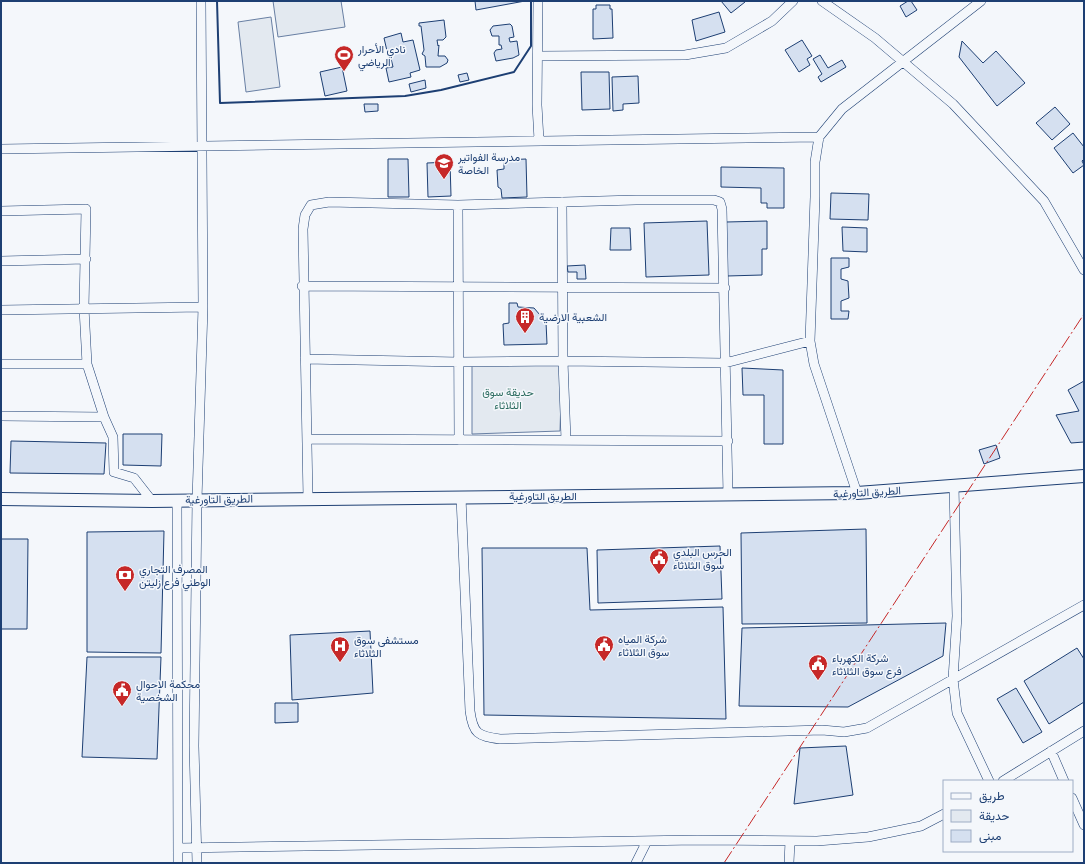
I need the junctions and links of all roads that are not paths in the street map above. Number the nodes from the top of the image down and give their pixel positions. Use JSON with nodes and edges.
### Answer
{"nodes":[{"id":1,"x":201,"y":1,"type":"edge"},
{"id":2,"x":538,"y":1,"type":"edge"},
{"id":3,"x":793,"y":1,"type":"edge"},
{"id":4,"x":822,"y":1,"type":"edge"},
{"id":5,"x":981,"y":1,"type":"edge"},
{"id":6,"x":538,"y":56,"type":"junction"},
{"id":7,"x":902,"y":62,"type":"junction"},
{"id":8,"x":819,"y":136,"type":"junction"},
{"id":9,"x":539,"y":140,"type":"junction"},
{"id":10,"x":203,"y":145,"type":"junction"},
{"id":11,"x":1,"y":149,"type":"edge"},
{"id":12,"x":562,"y":202,"type":"junction"},
{"id":13,"x":458,"y":205,"type":"junction"},
{"id":14,"x":1,"y":211,"type":"edge"},
{"id":15,"x":86,"y":259,"type":"junction"},
{"id":16,"x":1,"y":261,"type":"edge"},
{"id":17,"x":1084,"y":270,"type":"edge"},
{"id":18,"x":302,"y":286,"type":"junction"},
{"id":19,"x":459,"y":286,"type":"junction"},
{"id":20,"x":563,"y":287,"type":"junction"},
{"id":21,"x":725,"y":288,"type":"junction"},
{"id":22,"x":202,"y":307,"type":"junction"},
{"id":23,"x":84,"y":308,"type":"junction"},
{"id":24,"x":1,"y":310,"type":"edge"},
{"id":25,"x":810,"y":341,"type":"junction"},
{"id":26,"x":305,"y":359,"type":"junction"},
{"id":27,"x":563,"y":360,"type":"junction"},
{"id":28,"x":459,"y":362,"type":"junction"},
{"id":29,"x":725,"y":363,"type":"junction"},
{"id":30,"x":1,"y":364,"type":"edge"},
{"id":31,"x":87,"y":364,"type":"junction"},
{"id":32,"x":1,"y":416,"type":"edge"},
{"id":33,"x":104,"y":417,"type":"junction"},
{"id":34,"x":307,"y":439,"type":"junction"},
{"id":35,"x":459,"y":440,"type":"junction"},
{"id":36,"x":566,"y":440,"type":"junction"},
{"id":37,"x":728,"y":441,"type":"junction"},
{"id":38,"x":1084,"y":476,"type":"edge"},
{"id":39,"x":954,"y":486,"type":"junction"},
{"id":40,"x":857,"y":493,"type":"junction"},
{"id":41,"x":728,"y":495,"type":"junction"},
{"id":42,"x":461,"y":497,"type":"junction"},
{"id":43,"x":308,"y":498,"type":"junction"},
{"id":44,"x":1,"y":499,"type":"edge"},
{"id":45,"x":177,"y":500,"type":"junction"},
{"id":46,"x":197,"y":500,"type":"junction"},
{"id":47,"x":152,"y":501,"type":"junction"},
{"id":48,"x":1084,"y":604,"type":"edge"},
{"id":49,"x":953,"y":679,"type":"junction"},
{"id":50,"x":1084,"y":730,"type":"edge"},
{"id":51,"x":1051,"y":751,"type":"junction"},
{"id":52,"x":989,"y":780,"type":"edge"},
{"id":53,"x":1005,"y":780,"type":"edge"},
{"id":54,"x":1064,"y":780,"type":"edge"},
{"id":55,"x":1073,"y":800,"type":"edge"},
{"id":56,"x":943,"y":815,"type":"edge"},
{"id":57,"x":1084,"y":825,"type":"edge"},
{"id":58,"x":648,"y":841,"type":"junction"},
{"id":59,"x":790,"y":841,"type":"junction"},
{"id":60,"x":179,"y":848,"type":"junction"},
{"id":61,"x":196,"y":848,"type":"junction"},
{"id":62,"x":178,"y":863,"type":"edge"},
{"id":63,"x":197,"y":863,"type":"edge"},
{"id":64,"x":636,"y":863,"type":"edge"},
{"id":65,"x":789,"y":863,"type":"edge"}],
"edges":[{"from":1,"to":10,"type":"street"},
{"from":2,"to":6,"type":"street"},
{"from":3,"to":6,"type":"street"},
{"from":4,"to":7,"type":"street"},
{"from":5,"to":7,"type":"street"},
{"from":6,"to":9,"type":"street"},
{"from":7,"to":8,"type":"street"},
{"from":7,"to":17,"type":"street"},
{"from":8,"to":9,"type":"street"},
{"from":8,"to":25,"type":"street"},
{"from":9,"to":10,"type":"street"},
{"from":10,"to":11,"type":"street"},
{"from":10,"to":22,"type":"street"},
{"from":12,"to":13,"type":"street"},
{"from":12,"to":20,"type":"street"},
{"from":12,"to":21,"type":"street"},
{"from":13,"to":18,"type":"street"},
{"from":13,"to":19,"type":"street"},
{"from":14,"to":15,"type":"street"},
{"from":15,"to":16,"type":"street"},
{"from":15,"to":23,"type":"street"},
{"from":18,"to":19,"type":"street"},
{"from":18,"to":26,"type":"street"},
{"from":19,"to":20,"type":"street"},
{"from":19,"to":28,"type":"street"},
{"from":20,"to":21,"type":"street"},
{"from":20,"to":27,"type":"street"},
{"from":21,"to":29,"type":"street"},
{"from":22,"to":23,"type":"street"},
{"from":22,"to":46,"type":"street"},
{"from":23,"to":24,"type":"street"},
{"from":23,"to":31,"type":"street"},
{"from":25,"to":29,"type":"street"},
{"from":25,"to":40,"type":"street"},
{"from":26,"to":28,"type":"street"},
{"from":26,"to":34,"type":"street"},
{"from":27,"to":28,"type":"street"},
{"from":27,"to":29,"type":"street"},
{"from":27,"to":36,"type":"street"},
{"from":28,"to":35,"type":"street"},
{"from":29,"to":37,"type":"street"},
{"from":30,"to":31,"type":"street"},
{"from":31,"to":33,"type":"street"},
{"from":32,"to":33,"type":"street"},
{"from":33,"to":47,"type":"street"},
{"from":34,"to":35,"type":"street"},
{"from":34,"to":43,"type":"street"},
{"from":35,"to":36,"type":"street"},
{"from":36,"to":37,"type":"street"},
{"from":37,"to":41,"type":"street"},
{"from":38,"to":39,"type":"street","name":"الطريق التاورغية"},
{"from":39,"to":40,"type":"street","name":"الطريق التاورغية"},
{"from":39,"to":49,"type":"street"},
{"from":40,"to":41,"type":"street","name":"الطريق التاورغية"},
{"from":41,"to":42,"type":"street","name":"الطريق التاورغية"},
{"from":42,"to":43,"type":"street","name":"الطريق التاورغية"},
{"from":42,"to":49,"type":"street"},
{"from":43,"to":46,"type":"street","name":"الطريق التاورغية"},
{"from":44,"to":47,"type":"street","name":"الطريق التاورغية"},
{"from":45,"to":46,"type":"street","name":"الطريق التاورغية"},
{"from":45,"to":47,"type":"street","name":"الطريق التاورغية"},
{"from":45,"to":60,"type":"street"},
{"from":46,"to":61,"type":"street"},
{"from":48,"to":49,"type":"street"},
{"from":49,"to":52,"type":"street"},
{"from":50,"to":51,"type":"street"},
{"from":51,"to":53,"type":"street"},
{"from":51,"to":54,"type":"street"},
{"from":55,"to":57,"type":"street"},
{"from":56,"to":59,"type":"street"},
{"from":58,"to":59,"type":"street"},
{"from":58,"to":61,"type":"street"},
{"from":58,"to":64,"type":"street"},
{"from":59,"to":65,"type":"street"},
{"from":60,"to":61,"type":"street"},
{"from":60,"to":62,"type":"street"},
{"from":61,"to":63,"type":"street"}]}
